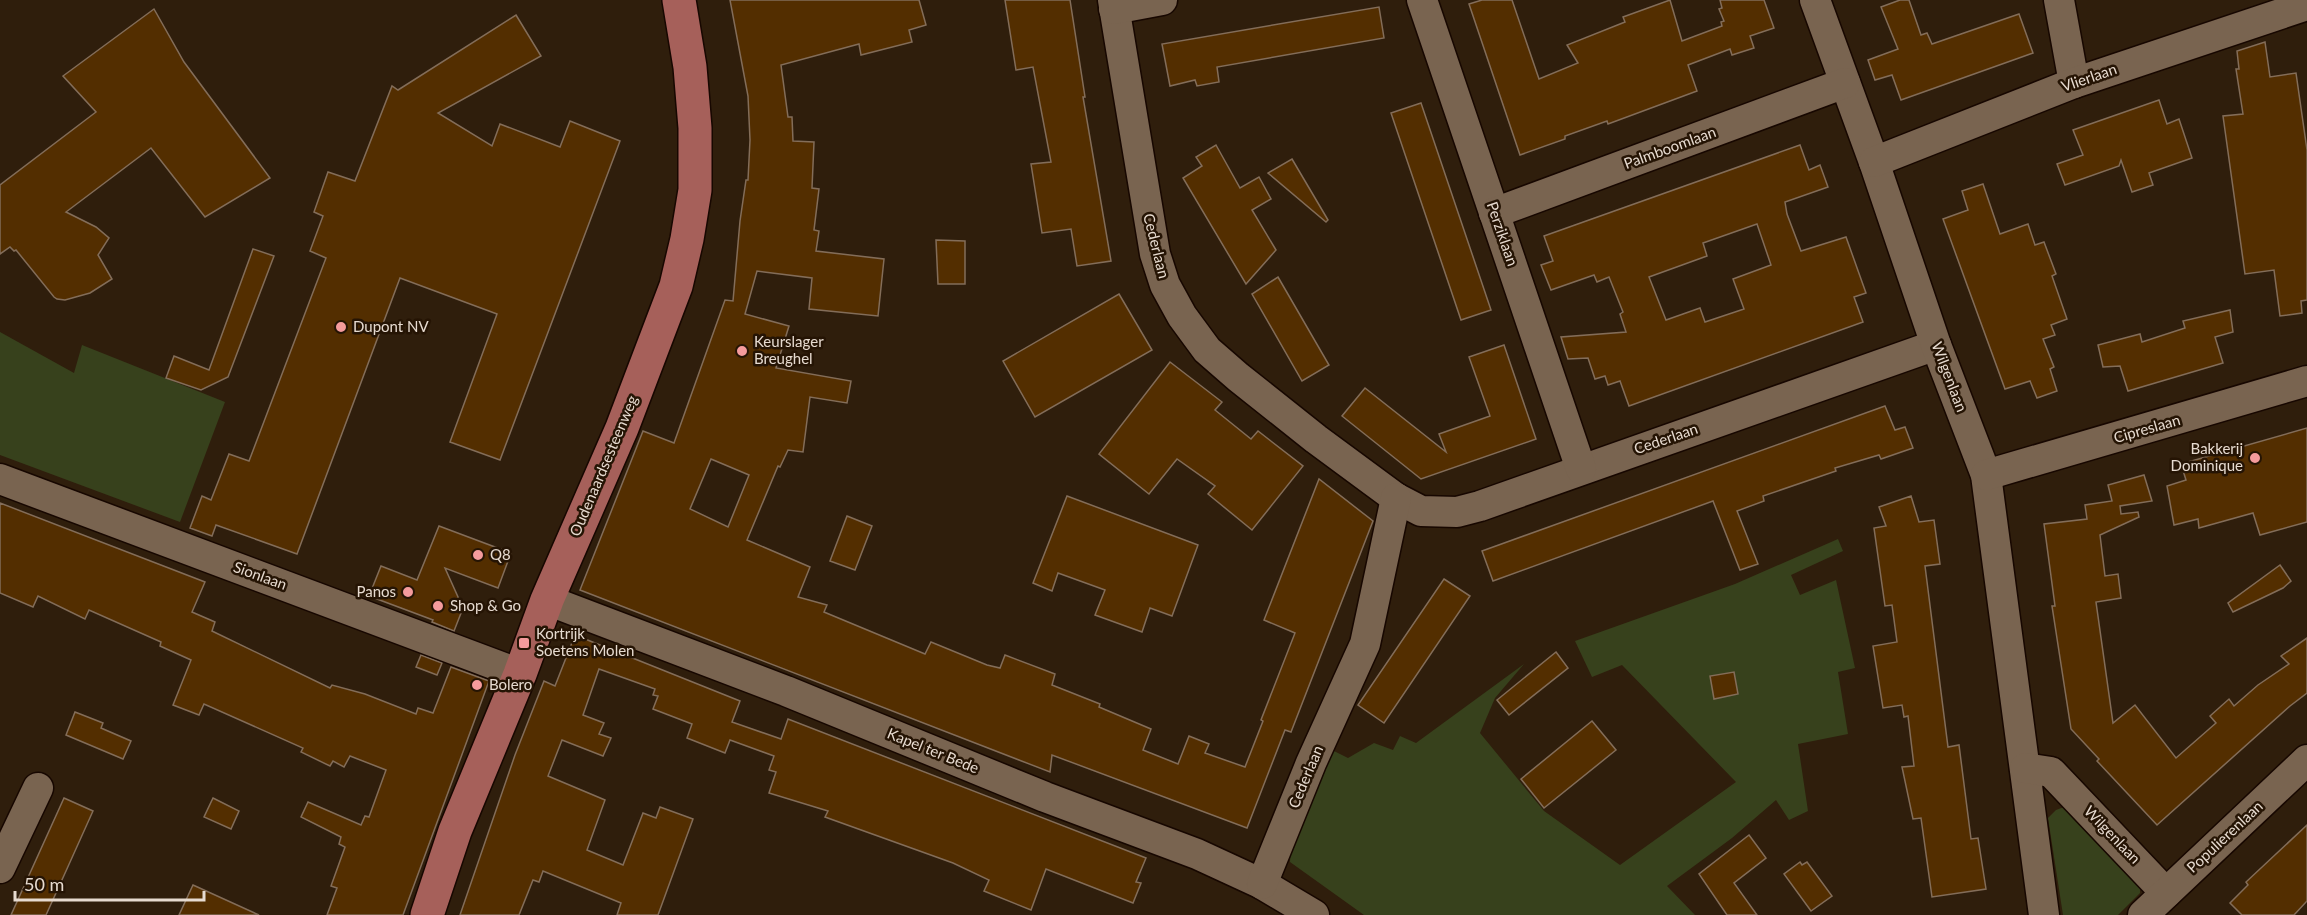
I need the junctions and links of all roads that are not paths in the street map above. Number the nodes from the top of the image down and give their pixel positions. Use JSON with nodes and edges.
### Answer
{"nodes":[{"id":1,"x":679,"y":0,"type":"edge"},
{"id":2,"x":1162,"y":0,"type":"edge"},
{"id":3,"x":1422,"y":0,"type":"edge"},
{"id":4,"x":1815,"y":0,"type":"edge"},
{"id":5,"x":2059,"y":0,"type":"edge"},
{"id":6,"x":1113,"y":4,"type":"edge"},
{"id":7,"x":2307,"y":5,"type":"edge"},
{"id":8,"x":2074,"y":82,"type":"junction"},
{"id":9,"x":1845,"y":83,"type":"junction"},
{"id":10,"x":1874,"y":162,"type":"junction"},
{"id":11,"x":1494,"y":213,"type":"junction"},
{"id":12,"x":1936,"y":345,"type":"junction"},
{"id":13,"x":2307,"y":381,"type":"edge"},
{"id":14,"x":1581,"y":469,"type":"junction"},
{"id":15,"x":1986,"y":475,"type":"junction"},
{"id":16,"x":0,"y":479,"type":"edge"},
{"id":17,"x":1396,"y":498,"type":"junction"},
{"id":18,"x":547,"y":600,"type":"junction"},
{"id":19,"x":520,"y":674,"type":"junction"},
{"id":20,"x":2307,"y":760,"type":"edge"},
{"id":21,"x":2025,"y":768,"type":"junction"},
{"id":22,"x":38,"y":788,"type":"dead end"},
{"id":23,"x":2,"y":859,"type":"edge"},
{"id":24,"x":1262,"y":884,"type":"junction"},
{"id":25,"x":2166,"y":893,"type":"junction"},
{"id":26,"x":427,"y":915,"type":"edge"},
{"id":27,"x":1314,"y":915,"type":"edge"},
{"id":28,"x":2044,"y":915,"type":"edge"},
{"id":29,"x":2143,"y":915,"type":"edge"}],
"edges":[{"from":1,"to":18,"type":"main road","name":"Oudenaardsesteenweg"},
{"from":2,"to":6,"type":"street"},
{"from":3,"to":11,"type":"street","name":"Perziklaan"},
{"from":4,"to":9,"type":"street","name":"Wilgenlaan"},
{"from":5,"to":8,"type":"street"},
{"from":6,"to":17,"type":"street","name":"Cederlaan"},
{"from":7,"to":8,"type":"street","name":"Vlierlaan"},
{"from":8,"to":10,"type":"street","name":"Vlierlaan"},
{"from":9,"to":10,"type":"street","name":"Wilgenlaan"},
{"from":9,"to":11,"type":"street","name":"Palmboomlaan"},
{"from":10,"to":12,"type":"street","name":"Wilgenlaan"},
{"from":11,"to":14,"type":"street","name":"Perziklaan"},
{"from":12,"to":14,"type":"street","name":"Cederlaan"},
{"from":12,"to":15,"type":"street","name":"Wilgenlaan"},
{"from":13,"to":15,"type":"street","name":"Cipreslaan"},
{"from":14,"to":17,"type":"street","name":"Cederlaan"},
{"from":15,"to":21,"type":"street","name":"Wilgenlaan"},
{"from":16,"to":19,"type":"street","name":"Sionlaan"},
{"from":17,"to":24,"type":"street","name":"Cederlaan"},
{"from":18,"to":19,"type":"main road","name":"Oudenaardsesteenweg"},
{"from":18,"to":24,"type":"street","name":"Kapel ter Bede"},
{"from":19,"to":26,"type":"main road","name":"Oudenaardsesteenweg"},
{"from":20,"to":25,"type":"street","name":"Populierenlaan"},
{"from":21,"to":25,"type":"street","name":"Wilgenlaan"},
{"from":21,"to":28,"type":"street","name":"Wilgenlaan"},
{"from":22,"to":23,"type":"street"},
{"from":24,"to":27,"type":"street","name":"Kapel ter Bede"},
{"from":25,"to":29,"type":"street","name":"Populierenlaan"}]}
